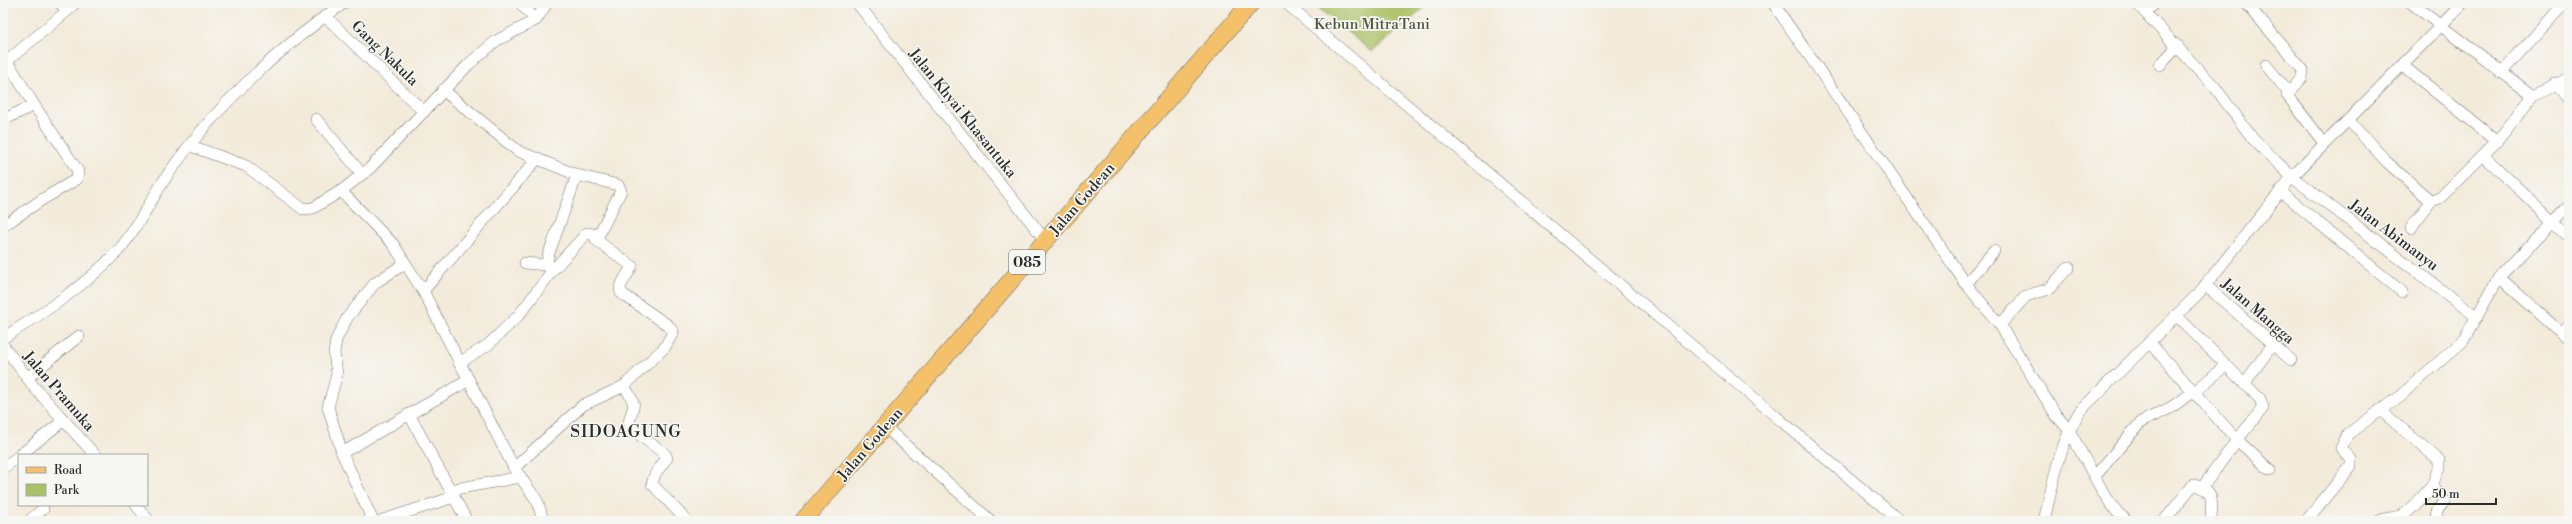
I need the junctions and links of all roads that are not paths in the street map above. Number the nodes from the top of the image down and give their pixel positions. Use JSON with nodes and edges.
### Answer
{"nodes":[{"id":1,"x":344,"y":3,"type":"edge"},
{"id":2,"x":520,"y":3,"type":"edge"},
{"id":3,"x":547,"y":3,"type":"edge"},
{"id":4,"x":857,"y":3,"type":"edge"},
{"id":5,"x":1250,"y":3,"type":"edge"},
{"id":6,"x":1286,"y":3,"type":"edge"},
{"id":7,"x":1773,"y":3,"type":"edge"},
{"id":8,"x":2136,"y":3,"type":"edge"},
{"id":9,"x":2156,"y":3,"type":"edge"},
{"id":10,"x":2246,"y":3,"type":"edge"},
{"id":11,"x":2411,"y":3,"type":"edge"},
{"id":12,"x":2463,"y":3,"type":"edge"},
{"id":13,"x":2565,"y":3,"type":"edge"},
{"id":14,"x":67,"y":6,"type":"edge"},
{"id":15,"x":2145,"y":12,"type":"junction"},
{"id":16,"x":325,"y":16,"type":"junction"},
{"id":17,"x":536,"y":20,"type":"junction"},
{"id":18,"x":2440,"y":27,"type":"junction"},
{"id":19,"x":2178,"y":46,"type":"junction"},
{"id":20,"x":5,"y":60,"type":"edge"},
{"id":21,"x":2160,"y":65,"type":"dead end"},
{"id":22,"x":2266,"y":65,"type":"dead end"},
{"id":23,"x":2403,"y":66,"type":"junction"},
{"id":24,"x":2501,"y":73,"type":"junction"},
{"id":25,"x":2569,"y":78,"type":"edge"},
{"id":26,"x":2554,"y":84,"type":"junction"},
{"id":27,"x":443,"y":90,"type":"junction"},
{"id":28,"x":2288,"y":92,"type":"junction"},
{"id":29,"x":2533,"y":96,"type":"junction"},
{"id":30,"x":2569,"y":98,"type":"edge"},
{"id":31,"x":34,"y":105,"type":"junction"},
{"id":32,"x":424,"y":112,"type":"junction"},
{"id":33,"x":316,"y":119,"type":"dead end"},
{"id":34,"x":3,"y":120,"type":"edge"},
{"id":35,"x":2348,"y":120,"type":"junction"},
{"id":36,"x":2497,"y":141,"type":"junction"},
{"id":37,"x":2324,"y":143,"type":"junction"},
{"id":38,"x":191,"y":146,"type":"junction"},
{"id":39,"x":2483,"y":156,"type":"junction"},
{"id":40,"x":538,"y":158,"type":"junction"},
{"id":41,"x":362,"y":174,"type":"junction"},
{"id":42,"x":577,"y":175,"type":"junction"},
{"id":43,"x":2292,"y":176,"type":"junction"},
{"id":44,"x":2280,"y":190,"type":"junction"},
{"id":45,"x":341,"y":191,"type":"junction"},
{"id":46,"x":2431,"y":201,"type":"junction"},
{"id":47,"x":2569,"y":205,"type":"edge"},
{"id":48,"x":2553,"y":222,"type":"junction"},
{"id":49,"x":3,"y":226,"type":"edge"},
{"id":50,"x":2411,"y":228,"type":"dead end"},
{"id":51,"x":597,"y":236,"type":"junction"},
{"id":52,"x":2569,"y":237,"type":"edge"},
{"id":53,"x":1046,"y":241,"type":"junction"},
{"id":54,"x":1994,"y":251,"type":"dead end"},
{"id":55,"x":525,"y":263,"type":"dead end"},
{"id":56,"x":404,"y":264,"type":"junction"},
{"id":57,"x":2069,"y":267,"type":"dead end"},
{"id":58,"x":549,"y":268,"type":"junction"},
{"id":59,"x":2499,"y":277,"type":"junction"},
{"id":60,"x":1966,"y":284,"type":"junction"},
{"id":61,"x":2205,"y":285,"type":"junction"},
{"id":62,"x":423,"y":291,"type":"junction"},
{"id":63,"x":2402,"y":292,"type":"dead end"},
{"id":64,"x":2176,"y":315,"type":"junction"},
{"id":65,"x":2477,"y":317,"type":"junction"},
{"id":66,"x":2000,"y":325,"type":"junction"},
{"id":67,"x":2566,"y":333,"type":"edge"},
{"id":68,"x":79,"y":336,"type":"dead end"},
{"id":69,"x":3,"y":338,"type":"edge"},
{"id":70,"x":2149,"y":342,"type":"junction"},
{"id":71,"x":2273,"y":344,"type":"junction"},
{"id":72,"x":3,"y":345,"type":"edge"},
{"id":73,"x":2292,"y":360,"type":"dead end"},
{"id":74,"x":459,"y":363,"type":"junction"},
{"id":75,"x":2225,"y":366,"type":"junction"},
{"id":76,"x":27,"y":378,"type":"junction"},
{"id":77,"x":469,"y":380,"type":"junction"},
{"id":78,"x":2244,"y":384,"type":"junction"},
{"id":79,"x":624,"y":386,"type":"junction"},
{"id":80,"x":2192,"y":393,"type":"junction"},
{"id":81,"x":2380,"y":410,"type":"junction"},
{"id":82,"x":409,"y":414,"type":"junction"},
{"id":83,"x":64,"y":420,"type":"junction"},
{"id":84,"x":884,"y":426,"type":"junction"},
{"id":85,"x":2068,"y":430,"type":"junction"},
{"id":86,"x":2237,"y":440,"type":"junction"},
{"id":87,"x":342,"y":453,"type":"junction"},
{"id":88,"x":20,"y":454,"type":"edge"},
{"id":89,"x":94,"y":454,"type":"edge"},
{"id":90,"x":18,"y":456,"type":"edge"},
{"id":91,"x":3,"y":468,"type":"edge"},
{"id":92,"x":514,"y":468,"type":"junction"},
{"id":93,"x":2270,"y":470,"type":"dead end"},
{"id":94,"x":2096,"y":475,"type":"junction"},
{"id":95,"x":521,"y":477,"type":"junction"},
{"id":96,"x":2432,"y":486,"type":"junction"},
{"id":97,"x":2202,"y":488,"type":"junction"},
{"id":98,"x":452,"y":494,"type":"junction"},
{"id":99,"x":137,"y":506,"type":"edge"},
{"id":100,"x":43,"y":509,"type":"dead end"},
{"id":101,"x":30,"y":521,"type":"edge"},
{"id":102,"x":149,"y":521,"type":"edge"},
{"id":103,"x":373,"y":521,"type":"edge"},
{"id":104,"x":380,"y":521,"type":"edge"},
{"id":105,"x":467,"y":521,"type":"edge"},
{"id":106,"x":543,"y":521,"type":"edge"},
{"id":107,"x":687,"y":521,"type":"edge"},
{"id":108,"x":803,"y":521,"type":"edge"},
{"id":109,"x":991,"y":521,"type":"edge"},
{"id":110,"x":1900,"y":521,"type":"edge"},
{"id":111,"x":2044,"y":521,"type":"edge"},
{"id":112,"x":2127,"y":521,"type":"edge"},
{"id":113,"x":2164,"y":521,"type":"edge"},
{"id":114,"x":2211,"y":521,"type":"edge"},
{"id":115,"x":2306,"y":521,"type":"edge"},
{"id":116,"x":2379,"y":521,"type":"edge"},
{"id":117,"x":2440,"y":521,"type":"edge"}],
"edges":[{"from":1,"to":16,"type":"street"},
{"from":2,"to":17,"type":"street"},
{"from":3,"to":17,"type":"street"},
{"from":4,"to":53,"type":"street","name":"Jalan Khyai Khasantuka"},
{"from":5,"to":53,"type":"main road","name":"Jalan Godean","number":"085"},
{"from":6,"to":110,"type":"street"},
{"from":7,"to":60,"type":"street"},
{"from":8,"to":15,"type":"street","name":"Jalan Abimanyu"},
{"from":9,"to":15,"type":"street"},
{"from":10,"to":28,"type":"street"},
{"from":11,"to":18,"type":"street"},
{"from":12,"to":18,"type":"street"},
{"from":13,"to":24,"type":"street"},
{"from":14,"to":20,"type":"street"},
{"from":15,"to":19,"type":"street","name":"Jalan Abimanyu"},
{"from":16,"to":32,"type":"street","name":"Gang Nakula"},
{"from":16,"to":38,"type":"street"},
{"from":17,"to":27,"type":"street"},
{"from":18,"to":23,"type":"street"},
{"from":18,"to":24,"type":"street"},
{"from":19,"to":21,"type":"street"},
{"from":19,"to":43,"type":"street","name":"Jalan Abimanyu"},
{"from":20,"to":31,"type":"street"},
{"from":22,"to":28,"type":"street"},
{"from":23,"to":35,"type":"street"},
{"from":23,"to":36,"type":"street"},
{"from":24,"to":29,"type":"street"},
{"from":25,"to":26,"type":"street"},
{"from":26,"to":29,"type":"street"},
{"from":26,"to":30,"type":"street"},
{"from":27,"to":32,"type":"street"},
{"from":27,"to":40,"type":"street"},
{"from":28,"to":37,"type":"street"},
{"from":29,"to":36,"type":"street"},
{"from":31,"to":34,"type":"street"},
{"from":31,"to":49,"type":"street"},
{"from":32,"to":41,"type":"street"},
{"from":33,"to":41,"type":"street"},
{"from":35,"to":37,"type":"street"},
{"from":35,"to":46,"type":"street"},
{"from":36,"to":39,"type":"street"},
{"from":37,"to":43,"type":"street"},
{"from":38,"to":45,"type":"street"},
{"from":38,"to":69,"type":"street"},
{"from":39,"to":46,"type":"street"},
{"from":39,"to":48,"type":"street"},
{"from":40,"to":42,"type":"street"},
{"from":40,"to":62,"type":"street"},
{"from":41,"to":45,"type":"street"},
{"from":42,"to":51,"type":"street"},
{"from":42,"to":58,"type":"street"},
{"from":43,"to":44,"type":"street"},
{"from":43,"to":65,"type":"street","name":"Jalan Abimanyu"},
{"from":44,"to":61,"type":"street"},
{"from":44,"to":63,"type":"street"},
{"from":45,"to":56,"type":"street"},
{"from":46,"to":50,"type":"street"},
{"from":47,"to":48,"type":"street"},
{"from":48,"to":52,"type":"street"},
{"from":48,"to":59,"type":"street"},
{"from":51,"to":58,"type":"street"},
{"from":51,"to":79,"type":"street"},
{"from":53,"to":84,"type":"main road","name":"Jalan Godean","number":"085"},
{"from":54,"to":60,"type":"street"},
{"from":55,"to":58,"type":"street"},
{"from":56,"to":62,"type":"street"},
{"from":56,"to":87,"type":"street"},
{"from":57,"to":66,"type":"street"},
{"from":58,"to":74,"type":"street"},
{"from":59,"to":65,"type":"street"},
{"from":59,"to":67,"type":"street"},
{"from":60,"to":66,"type":"street"},
{"from":61,"to":64,"type":"street"},
{"from":61,"to":71,"type":"street","name":"Jalan Mangga"},
{"from":62,"to":74,"type":"street"},
{"from":64,"to":70,"type":"street"},
{"from":64,"to":75,"type":"street"},
{"from":65,"to":81,"type":"street"},
{"from":66,"to":85,"type":"street"},
{"from":68,"to":76,"type":"street"},
{"from":70,"to":80,"type":"street"},
{"from":70,"to":85,"type":"street"},
{"from":71,"to":73,"type":"street","name":"Jalan Mangga"},
{"from":71,"to":78,"type":"street"},
{"from":72,"to":76,"type":"street","name":"Jalan Pramuka"},
{"from":74,"to":77,"type":"street"},
{"from":75,"to":78,"type":"street"},
{"from":75,"to":80,"type":"street"},
{"from":76,"to":83,"type":"street","name":"Jalan Pramuka"},
{"from":77,"to":82,"type":"street"},
{"from":77,"to":92,"type":"street"},
{"from":78,"to":86,"type":"street"},
{"from":79,"to":92,"type":"street"},
{"from":79,"to":107,"type":"street"},
{"from":80,"to":86,"type":"street"},
{"from":80,"to":94,"type":"street"},
{"from":81,"to":96,"type":"street"},
{"from":81,"to":115,"type":"street"},
{"from":82,"to":87,"type":"street"},
{"from":82,"to":98,"type":"street"},
{"from":83,"to":88,"type":"street"},
{"from":83,"to":89,"type":"street","name":"Jalan Pramuka"},
{"from":84,"to":108,"type":"main road","name":"Jalan Godean","number":"085"},
{"from":84,"to":109,"type":"street"},
{"from":85,"to":94,"type":"street"},
{"from":85,"to":111,"type":"street"},
{"from":86,"to":93,"type":"street"},
{"from":86,"to":97,"type":"street"},
{"from":87,"to":103,"type":"street"},
{"from":90,"to":91,"type":"street"},
{"from":92,"to":95,"type":"street"},
{"from":94,"to":112,"type":"street"},
{"from":95,"to":98,"type":"street"},
{"from":95,"to":106,"type":"street"},
{"from":96,"to":116,"type":"street"},
{"from":96,"to":117,"type":"street"},
{"from":97,"to":113,"type":"street"},
{"from":97,"to":114,"type":"street"},
{"from":98,"to":104,"type":"street"},
{"from":98,"to":105,"type":"street"},
{"from":99,"to":102,"type":"street"},
{"from":100,"to":101,"type":"street"}]}
